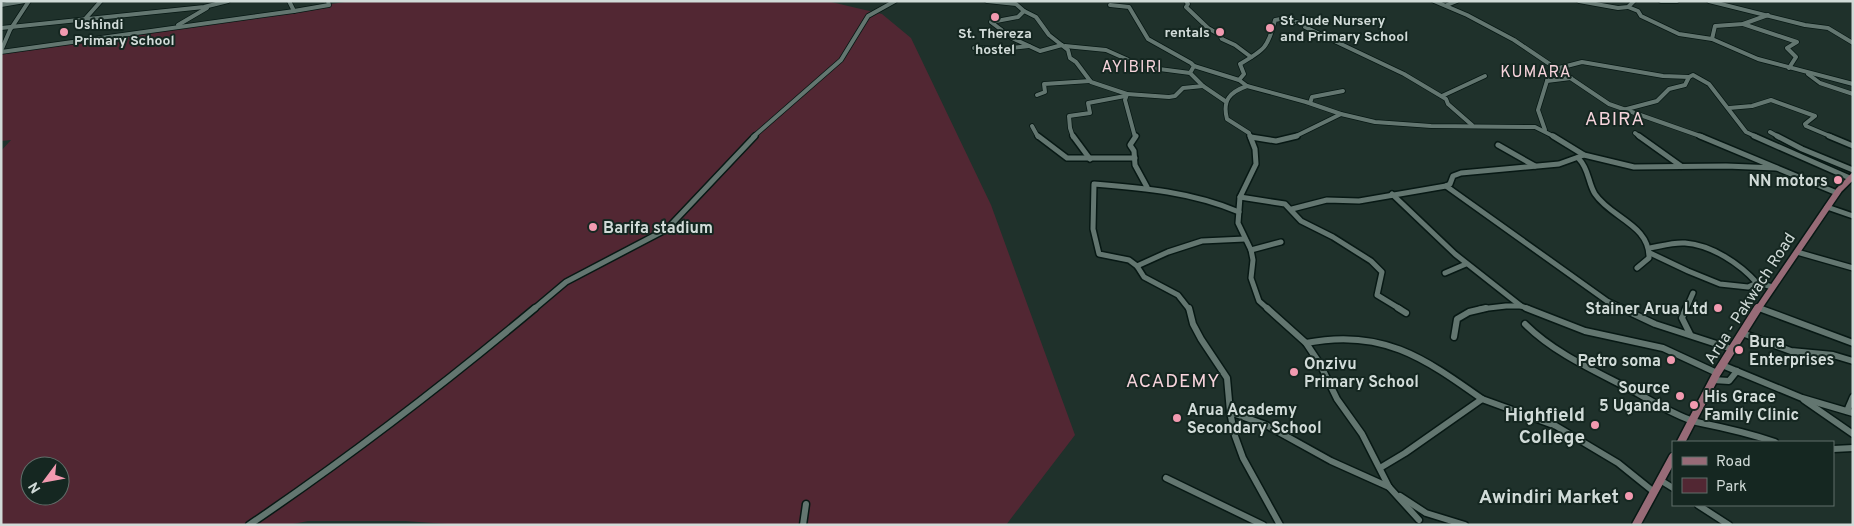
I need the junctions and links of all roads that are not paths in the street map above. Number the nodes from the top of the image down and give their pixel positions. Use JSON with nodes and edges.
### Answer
{"nodes":[{"id":1,"x":25,"y":1,"type":"edge"},
{"id":2,"x":29,"y":1,"type":"edge"},
{"id":3,"x":101,"y":1,"type":"edge"},
{"id":4,"x":228,"y":1,"type":"edge"},
{"id":5,"x":289,"y":1,"type":"edge"},
{"id":6,"x":328,"y":1,"type":"edge"},
{"id":7,"x":896,"y":1,"type":"edge"},
{"id":8,"x":987,"y":1,"type":"edge"},
{"id":9,"x":1186,"y":1,"type":"edge"},
{"id":10,"x":1434,"y":1,"type":"edge"},
{"id":11,"x":1457,"y":1,"type":"edge"},
{"id":12,"x":1579,"y":1,"type":"edge"},
{"id":13,"x":1634,"y":1,"type":"edge"},
{"id":14,"x":1662,"y":1,"type":"edge"},
{"id":15,"x":1677,"y":1,"type":"edge"},
{"id":16,"x":1709,"y":1,"type":"edge"},
{"id":17,"x":1717,"y":2,"type":"edge"},
{"id":18,"x":1,"y":5,"type":"edge"},
{"id":19,"x":1110,"y":5,"type":"dead end"},
{"id":20,"x":210,"y":6,"type":"junction"},
{"id":21,"x":1446,"y":6,"type":"junction"},
{"id":22,"x":1628,"y":7,"type":"junction"},
{"id":23,"x":294,"y":10,"type":"junction"},
{"id":24,"x":1024,"y":12,"type":"junction"},
{"id":25,"x":1768,"y":15,"type":"junction"},
{"id":26,"x":85,"y":19,"type":"junction"},
{"id":27,"x":1743,"y":24,"type":"junction"},
{"id":28,"x":11,"y":27,"type":"junction"},
{"id":29,"x":173,"y":27,"type":"junction"},
{"id":30,"x":1,"y":28,"type":"edge"},
{"id":31,"x":1712,"y":39,"type":"junction"},
{"id":32,"x":1853,"y":43,"type":"edge"},
{"id":33,"x":1030,"y":46,"type":"junction"},
{"id":34,"x":1063,"y":46,"type":"junction"},
{"id":35,"x":974,"y":48,"type":"dead end"},
{"id":36,"x":1,"y":51,"type":"edge"},
{"id":37,"x":1251,"y":57,"type":"junction"},
{"id":38,"x":1194,"y":66,"type":"junction"},
{"id":39,"x":1559,"y":68,"type":"junction"},
{"id":40,"x":1789,"y":68,"type":"junction"},
{"id":41,"x":1190,"y":73,"type":"junction"},
{"id":42,"x":1807,"y":73,"type":"junction"},
{"id":43,"x":1485,"y":76,"type":"dead end"},
{"id":44,"x":1689,"y":77,"type":"junction"},
{"id":45,"x":1571,"y":78,"type":"junction"},
{"id":46,"x":1239,"y":80,"type":"junction"},
{"id":47,"x":1090,"y":81,"type":"junction"},
{"id":48,"x":1547,"y":81,"type":"junction"},
{"id":49,"x":1853,"y":84,"type":"edge"},
{"id":50,"x":1203,"y":86,"type":"junction"},
{"id":51,"x":1247,"y":86,"type":"junction"},
{"id":52,"x":1343,"y":91,"type":"dead end"},
{"id":53,"x":1853,"y":94,"type":"edge"},
{"id":54,"x":1037,"y":95,"type":"dead end"},
{"id":55,"x":1126,"y":95,"type":"junction"},
{"id":56,"x":1442,"y":96,"type":"junction"},
{"id":57,"x":1225,"y":101,"type":"junction"},
{"id":58,"x":1310,"y":104,"type":"junction"},
{"id":59,"x":1729,"y":108,"type":"junction"},
{"id":60,"x":1623,"y":110,"type":"junction"},
{"id":61,"x":1341,"y":114,"type":"junction"},
{"id":62,"x":1472,"y":125,"type":"junction"},
{"id":63,"x":1032,"y":126,"type":"dead end"},
{"id":64,"x":1545,"y":131,"type":"junction"},
{"id":65,"x":1770,"y":132,"type":"dead end"},
{"id":66,"x":1635,"y":133,"type":"dead end"},
{"id":67,"x":1251,"y":137,"type":"junction"},
{"id":68,"x":1498,"y":145,"type":"dead end"},
{"id":69,"x":1853,"y":146,"type":"edge"},
{"id":70,"x":1584,"y":155,"type":"junction"},
{"id":71,"x":1135,"y":158,"type":"junction"},
{"id":72,"x":1090,"y":159,"type":"junction"},
{"id":73,"x":1579,"y":159,"type":"junction"},
{"id":74,"x":1536,"y":166,"type":"junction"},
{"id":75,"x":1682,"y":166,"type":"junction"},
{"id":76,"x":1776,"y":168,"type":"junction"},
{"id":77,"x":1853,"y":170,"type":"edge"},
{"id":78,"x":1852,"y":178,"type":"edge"},
{"id":79,"x":1446,"y":186,"type":"junction"},
{"id":80,"x":1147,"y":187,"type":"junction"},
{"id":81,"x":1837,"y":193,"type":"junction"},
{"id":82,"x":1392,"y":194,"type":"junction"},
{"id":83,"x":1240,"y":197,"type":"junction"},
{"id":84,"x":1827,"y":207,"type":"junction"},
{"id":85,"x":1292,"y":209,"type":"junction"},
{"id":86,"x":1239,"y":212,"type":"junction"},
{"id":87,"x":1853,"y":216,"type":"edge"},
{"id":88,"x":1245,"y":239,"type":"junction"},
{"id":89,"x":1281,"y":242,"type":"dead end"},
{"id":90,"x":1251,"y":250,"type":"junction"},
{"id":91,"x":1650,"y":251,"type":"junction"},
{"id":92,"x":1797,"y":252,"type":"junction"},
{"id":93,"x":1466,"y":264,"type":"junction"},
{"id":94,"x":1137,"y":266,"type":"junction"},
{"id":95,"x":1636,"y":268,"type":"dead end"},
{"id":96,"x":1853,"y":268,"type":"edge"},
{"id":97,"x":1445,"y":274,"type":"dead end"},
{"id":98,"x":1757,"y":283,"type":"junction"},
{"id":99,"x":1773,"y":287,"type":"junction"},
{"id":100,"x":1693,"y":294,"type":"dead end"},
{"id":101,"x":1521,"y":306,"type":"junction"},
{"id":102,"x":1759,"y":308,"type":"junction"},
{"id":103,"x":1406,"y":313,"type":"dead end"},
{"id":104,"x":1525,"y":324,"type":"dead end"},
{"id":105,"x":1742,"y":333,"type":"junction"},
{"id":106,"x":1691,"y":334,"type":"junction"},
{"id":107,"x":1454,"y":337,"type":"dead end"},
{"id":108,"x":1306,"y":343,"type":"junction"},
{"id":109,"x":1853,"y":343,"type":"edge"},
{"id":110,"x":1732,"y":349,"type":"junction"},
{"id":111,"x":1853,"y":361,"type":"edge"},
{"id":112,"x":1722,"y":364,"type":"junction"},
{"id":113,"x":1736,"y":371,"type":"junction"},
{"id":114,"x":1715,"y":377,"type":"junction"},
{"id":115,"x":1853,"y":397,"type":"edge"},
{"id":116,"x":1802,"y":398,"type":"junction"},
{"id":117,"x":1482,"y":399,"type":"junction"},
{"id":118,"x":1230,"y":412,"type":"junction"},
{"id":119,"x":1850,"y":412,"type":"edge"},
{"id":120,"x":1693,"y":420,"type":"junction"},
{"id":121,"x":1853,"y":434,"type":"edge"},
{"id":122,"x":1681,"y":441,"type":"edge"},
{"id":123,"x":1772,"y":441,"type":"edge"},
{"id":124,"x":1853,"y":448,"type":"edge"},
{"id":125,"x":1834,"y":449,"type":"edge"},
{"id":126,"x":1672,"y":459,"type":"edge"},
{"id":127,"x":1380,"y":468,"type":"junction"},
{"id":128,"x":1166,"y":478,"type":"dead end"},
{"id":129,"x":1660,"y":480,"type":"junction"},
{"id":130,"x":1389,"y":487,"type":"junction"},
{"id":131,"x":1672,"y":487,"type":"edge"},
{"id":132,"x":1654,"y":492,"type":"junction"},
{"id":133,"x":806,"y":504,"type":"dead end"},
{"id":134,"x":1700,"y":506,"type":"edge"},
{"id":135,"x":1426,"y":513,"type":"junction"},
{"id":136,"x":1418,"y":522,"type":"edge"},
{"id":137,"x":249,"y":525,"type":"edge"},
{"id":138,"x":803,"y":525,"type":"edge"},
{"id":139,"x":1263,"y":525,"type":"edge"},
{"id":140,"x":1280,"y":525,"type":"edge"},
{"id":141,"x":1465,"y":525,"type":"edge"},
{"id":142,"x":1636,"y":525,"type":"edge"},
{"id":143,"x":1729,"y":525,"type":"edge"}],
"edges":[{"from":1,"to":18,"type":"street"},
{"from":2,"to":28,"type":"street"},
{"from":3,"to":26,"type":"street"},
{"from":4,"to":20,"type":"street"},
{"from":5,"to":23,"type":"street"},
{"from":6,"to":23,"type":"street"},
{"from":7,"to":137,"type":"street"},
{"from":8,"to":24,"type":"street"},
{"from":9,"to":37,"type":"street"},
{"from":10,"to":21,"type":"street"},
{"from":11,"to":21,"type":"street"},
{"from":12,"to":22,"type":"street"},
{"from":13,"to":22,"type":"street"},
{"from":14,"to":15,"type":"street"},
{"from":16,"to":17,"type":"street"},
{"from":17,"to":25,"type":"street"},
{"from":19,"to":38,"type":"street"},
{"from":20,"to":26,"type":"street"},
{"from":20,"to":29,"type":"street"},
{"from":21,"to":39,"type":"street"},
{"from":22,"to":31,"type":"street"},
{"from":23,"to":29,"type":"street"},
{"from":24,"to":33,"type":"street"},
{"from":24,"to":34,"type":"street"},
{"from":25,"to":27,"type":"street"},
{"from":25,"to":32,"type":"street"},
{"from":26,"to":28,"type":"street"},
{"from":27,"to":31,"type":"street"},
{"from":27,"to":40,"type":"street"},
{"from":28,"to":30,"type":"street"},
{"from":28,"to":36,"type":"street"},
{"from":29,"to":36,"type":"street"},
{"from":31,"to":40,"type":"street"},
{"from":33,"to":34,"type":"street"},
{"from":33,"to":35,"type":"street"},
{"from":34,"to":41,"type":"street"},
{"from":34,"to":47,"type":"street"},
{"from":37,"to":46,"type":"street"},
{"from":37,"to":56,"type":"street"},
{"from":38,"to":41,"type":"street"},
{"from":38,"to":46,"type":"street"},
{"from":39,"to":44,"type":"street"},
{"from":39,"to":45,"type":"street"},
{"from":39,"to":48,"type":"street"},
{"from":40,"to":42,"type":"street"},
{"from":41,"to":50,"type":"street"},
{"from":42,"to":49,"type":"street"},
{"from":42,"to":53,"type":"street"},
{"from":43,"to":56,"type":"street"},
{"from":44,"to":59,"type":"street"},
{"from":44,"to":60,"type":"street"},
{"from":45,"to":48,"type":"street"},
{"from":45,"to":60,"type":"street"},
{"from":46,"to":51,"type":"street"},
{"from":47,"to":54,"type":"street"},
{"from":47,"to":55,"type":"street"},
{"from":48,"to":64,"type":"street"},
{"from":50,"to":55,"type":"street"},
{"from":50,"to":57,"type":"street"},
{"from":51,"to":57,"type":"street"},
{"from":51,"to":58,"type":"street"},
{"from":52,"to":58,"type":"street"},
{"from":55,"to":71,"type":"street"},
{"from":55,"to":72,"type":"street"},
{"from":56,"to":62,"type":"street"},
{"from":57,"to":67,"type":"street"},
{"from":58,"to":61,"type":"street"},
{"from":59,"to":69,"type":"street"},
{"from":59,"to":78,"type":"street"},
{"from":60,"to":76,"type":"street"},
{"from":61,"to":62,"type":"street"},
{"from":61,"to":67,"type":"street"},
{"from":62,"to":64,"type":"street"},
{"from":63,"to":72,"type":"street"},
{"from":64,"to":70,"type":"street"},
{"from":65,"to":77,"type":"street"},
{"from":66,"to":75,"type":"street"},
{"from":67,"to":83,"type":"street"},
{"from":68,"to":74,"type":"street"},
{"from":70,"to":73,"type":"street"},
{"from":70,"to":75,"type":"street"},
{"from":71,"to":72,"type":"street"},
{"from":71,"to":80,"type":"street"},
{"from":73,"to":74,"type":"street"},
{"from":73,"to":91,"type":"street"},
{"from":74,"to":79,"type":"street"},
{"from":75,"to":76,"type":"street"},
{"from":76,"to":81,"type":"street"},
{"from":78,"to":81,"type":"main road","name":"Arua - Pakwach Road"},
{"from":79,"to":82,"type":"street"},
{"from":79,"to":106,"type":"street"},
{"from":80,"to":86,"type":"street"},
{"from":80,"to":94,"type":"street"},
{"from":81,"to":84,"type":"main road","name":"Arua - Pakwach Road"},
{"from":82,"to":85,"type":"street"},
{"from":82,"to":93,"type":"street"},
{"from":83,"to":85,"type":"street"},
{"from":83,"to":86,"type":"street"},
{"from":84,"to":87,"type":"street"},
{"from":84,"to":92,"type":"main road","name":"Arua - Pakwach Road"},
{"from":85,"to":103,"type":"street"},
{"from":86,"to":88,"type":"street"},
{"from":88,"to":90,"type":"street"},
{"from":88,"to":94,"type":"street"},
{"from":89,"to":90,"type":"street"},
{"from":90,"to":108,"type":"street"},
{"from":91,"to":95,"type":"street"},
{"from":91,"to":98,"type":"street"},
{"from":91,"to":98,"type":"street"},
{"from":92,"to":96,"type":"street"},
{"from":92,"to":99,"type":"main road","name":"Arua - Pakwach Road"},
{"from":93,"to":97,"type":"street"},
{"from":93,"to":101,"type":"street"},
{"from":94,"to":118,"type":"street"},
{"from":98,"to":99,"type":"street"},
{"from":99,"to":102,"type":"main road","name":"Arua - Pakwach Road"},
{"from":100,"to":106,"type":"street"},
{"from":101,"to":107,"type":"street"},
{"from":101,"to":114,"type":"street"},
{"from":102,"to":105,"type":"main road","name":"Arua - Pakwach Road"},
{"from":102,"to":109,"type":"street"},
{"from":104,"to":120,"type":"street"},
{"from":105,"to":110,"type":"main road","name":"Arua - Pakwach Road"},
{"from":105,"to":111,"type":"street"},
{"from":106,"to":110,"type":"street"},
{"from":108,"to":117,"type":"street"},
{"from":108,"to":127,"type":"street"},
{"from":110,"to":112,"type":"main road","name":"Arua - Pakwach Road"},
{"from":112,"to":113,"type":"street"},
{"from":112,"to":114,"type":"main road","name":"Arua - Pakwach Road"},
{"from":113,"to":114,"type":"street"},
{"from":113,"to":116,"type":"street"},
{"from":114,"to":120,"type":"main road","name":"Arua - Pakwach Road"},
{"from":115,"to":119,"type":"street"},
{"from":116,"to":119,"type":"street"},
{"from":116,"to":121,"type":"street"},
{"from":117,"to":127,"type":"street"},
{"from":117,"to":132,"type":"street"},
{"from":118,"to":130,"type":"street"},
{"from":118,"to":140,"type":"street"},
{"from":120,"to":122,"type":"main road","name":"Arua - Pakwach Road"},
{"from":120,"to":123,"type":"street"},
{"from":124,"to":125,"type":"street"},
{"from":126,"to":129,"type":"main road"},
{"from":127,"to":130,"type":"street"},
{"from":128,"to":139,"type":"street"},
{"from":129,"to":131,"type":"street"},
{"from":129,"to":132,"type":"main road"},
{"from":130,"to":135,"type":"street"},
{"from":130,"to":136,"type":"street"},
{"from":132,"to":142,"type":"main road"},
{"from":133,"to":138,"type":"street"},
{"from":134,"to":143,"type":"street"},
{"from":135,"to":136,"type":"street"},
{"from":135,"to":141,"type":"street"}]}
